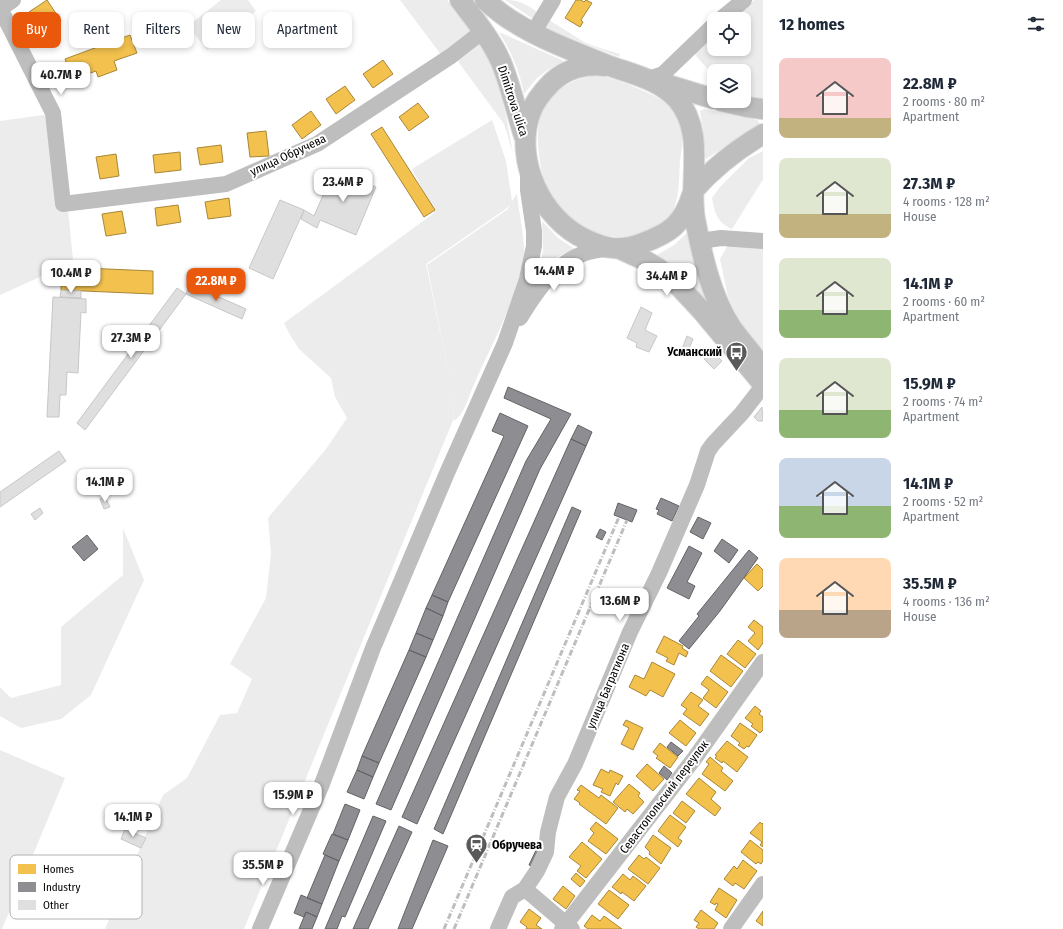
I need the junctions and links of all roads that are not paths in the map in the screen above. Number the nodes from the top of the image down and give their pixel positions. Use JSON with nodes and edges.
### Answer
{"nodes":[{"id":1,"x":460,"y":0,"type":"edge"},
{"id":2,"x":485,"y":0,"type":"edge"},
{"id":3,"x":553,"y":0,"type":"edge"},
{"id":4,"x":744,"y":0,"type":"edge"},
{"id":5,"x":4,"y":6,"type":"edge"},
{"id":6,"x":729,"y":12,"type":"edge"},
{"id":7,"x":483,"y":30,"type":"junction"},
{"id":8,"x":707,"y":32,"type":"edge"},
{"id":9,"x":533,"y":33,"type":"junction"},
{"id":10,"x":613,"y":67,"type":"junction"},
{"id":11,"x":648,"y":79,"type":"junction"},
{"id":12,"x":707,"y":97,"type":"edge"},
{"id":13,"x":751,"y":108,"type":"edge"},
{"id":14,"x":763,"y":109,"type":"edge"},
{"id":15,"x":763,"y":134,"type":"edge"},
{"id":16,"x":527,"y":151,"type":"junction"},
{"id":17,"x":693,"y":193,"type":"junction"},
{"id":18,"x":700,"y":241,"type":"junction"},
{"id":19,"x":763,"y":241,"type":"edge"},
{"id":20,"x":617,"y":249,"type":"junction"},
{"id":21,"x":505,"y":344,"type":"junction"},
{"id":22,"x":763,"y":368,"type":"edge"},
{"id":23,"x":763,"y":385,"type":"edge"},
{"id":24,"x":763,"y":662,"type":"edge"},
{"id":25,"x":763,"y":884,"type":"edge"},
{"id":26,"x":525,"y":889,"type":"junction"},
{"id":27,"x":566,"y":927,"type":"edge"},
{"id":28,"x":260,"y":929,"type":"edge"},
{"id":29,"x":498,"y":929,"type":"edge"},
{"id":30,"x":731,"y":929,"type":"edge"}],
"edges":[{"from":1,"to":7,"type":"main road","name":"Dimitrova ulica"},
{"from":2,"to":9,"type":"main road"},
{"from":3,"to":9,"type":"street"},
{"from":4,"to":6,"type":"street"},
{"from":5,"to":7,"type":"street","name":"улица Обручева"},
{"from":7,"to":16,"type":"main road","name":"Dimitrova ulica"},
{"from":8,"to":11,"type":"street"},
{"from":9,"to":10,"type":"main road"},
{"from":10,"to":11,"type":"main road"},
{"from":10,"to":16,"type":"main road"},
{"from":11,"to":12,"type":"main road"},
{"from":11,"to":17,"type":"main road"},
{"from":13,"to":14,"type":"main road"},
{"from":15,"to":17,"type":"main road"},
{"from":16,"to":20,"type":"main road","name":"Dimitrova ulica"},
{"from":16,"to":21,"type":"street"},
{"from":17,"to":18,"type":"main road"},
{"from":17,"to":20,"type":"main road"},
{"from":18,"to":19,"type":"street"},
{"from":18,"to":22,"type":"main road"},
{"from":20,"to":21,"type":"street"},
{"from":20,"to":23,"type":"main road","name":"Dimitrova ulica"},
{"from":21,"to":28,"type":"street"},
{"from":23,"to":26,"type":"street","name":"улица Багратиона"},
{"from":24,"to":27,"type":"street","name":"Севастопольский переулок"},
{"from":25,"to":30,"type":"street"},
{"from":26,"to":27,"type":"street"},
{"from":26,"to":29,"type":"street","name":"улица Багратиона"}]}
